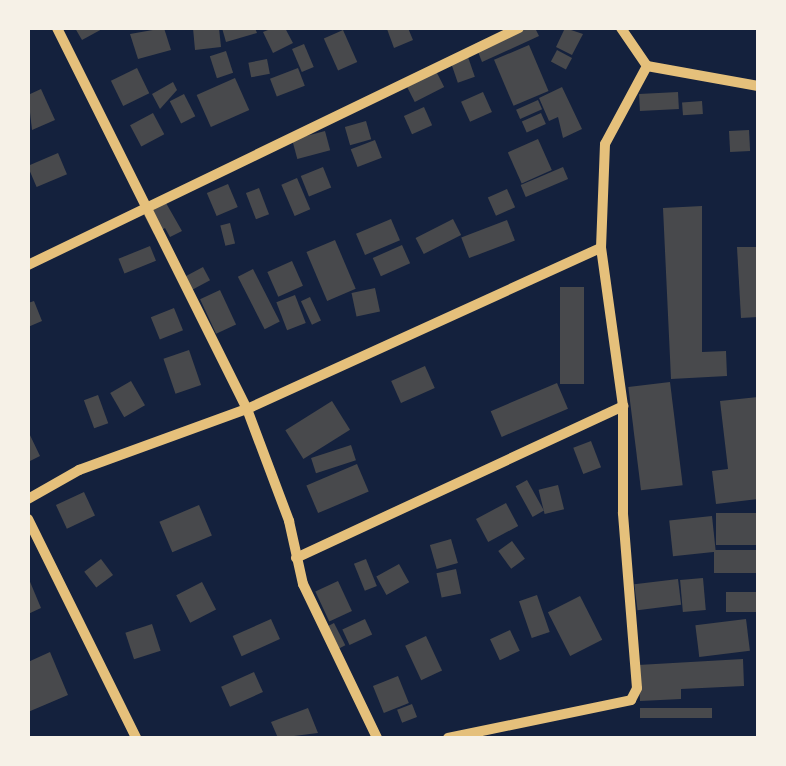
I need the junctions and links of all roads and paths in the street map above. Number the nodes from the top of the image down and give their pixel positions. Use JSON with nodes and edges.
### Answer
{"nodes":[{"id":1,"x":57,"y":28,"type":"edge"},
{"id":2,"x":519,"y":28,"type":"edge"},
{"id":3,"x":621,"y":28,"type":"edge"},
{"id":4,"x":647,"y":66,"type":"junction"},
{"id":5,"x":758,"y":86,"type":"edge"},
{"id":6,"x":149,"y":204,"type":"junction"},
{"id":7,"x":601,"y":248,"type":"junction"},
{"id":8,"x":28,"y":265,"type":"edge"},
{"id":9,"x":623,"y":406,"type":"junction"},
{"id":10,"x":247,"y":409,"type":"junction"},
{"id":11,"x":28,"y":499,"type":"edge"},
{"id":12,"x":28,"y":519,"type":"edge"},
{"id":13,"x":296,"y":558,"type":"junction"},
{"id":14,"x":136,"y":738,"type":"edge"},
{"id":15,"x":378,"y":738,"type":"edge"},
{"id":16,"x":448,"y":738,"type":"edge"}],
"edges":[{"from":1,"to":6,"type":"street"},
{"from":2,"to":6,"type":"street"},
{"from":3,"to":4,"type":"street"},
{"from":4,"to":5,"type":"street"},
{"from":4,"to":7,"type":"street"},
{"from":6,"to":8,"type":"street"},
{"from":6,"to":10,"type":"street"},
{"from":7,"to":9,"type":"street"},
{"from":7,"to":10,"type":"street"},
{"from":9,"to":13,"type":"street"},
{"from":9,"to":16,"type":"street"},
{"from":10,"to":11,"type":"street"},
{"from":10,"to":13,"type":"street"},
{"from":12,"to":14,"type":"street"},
{"from":13,"to":15,"type":"street"}]}
